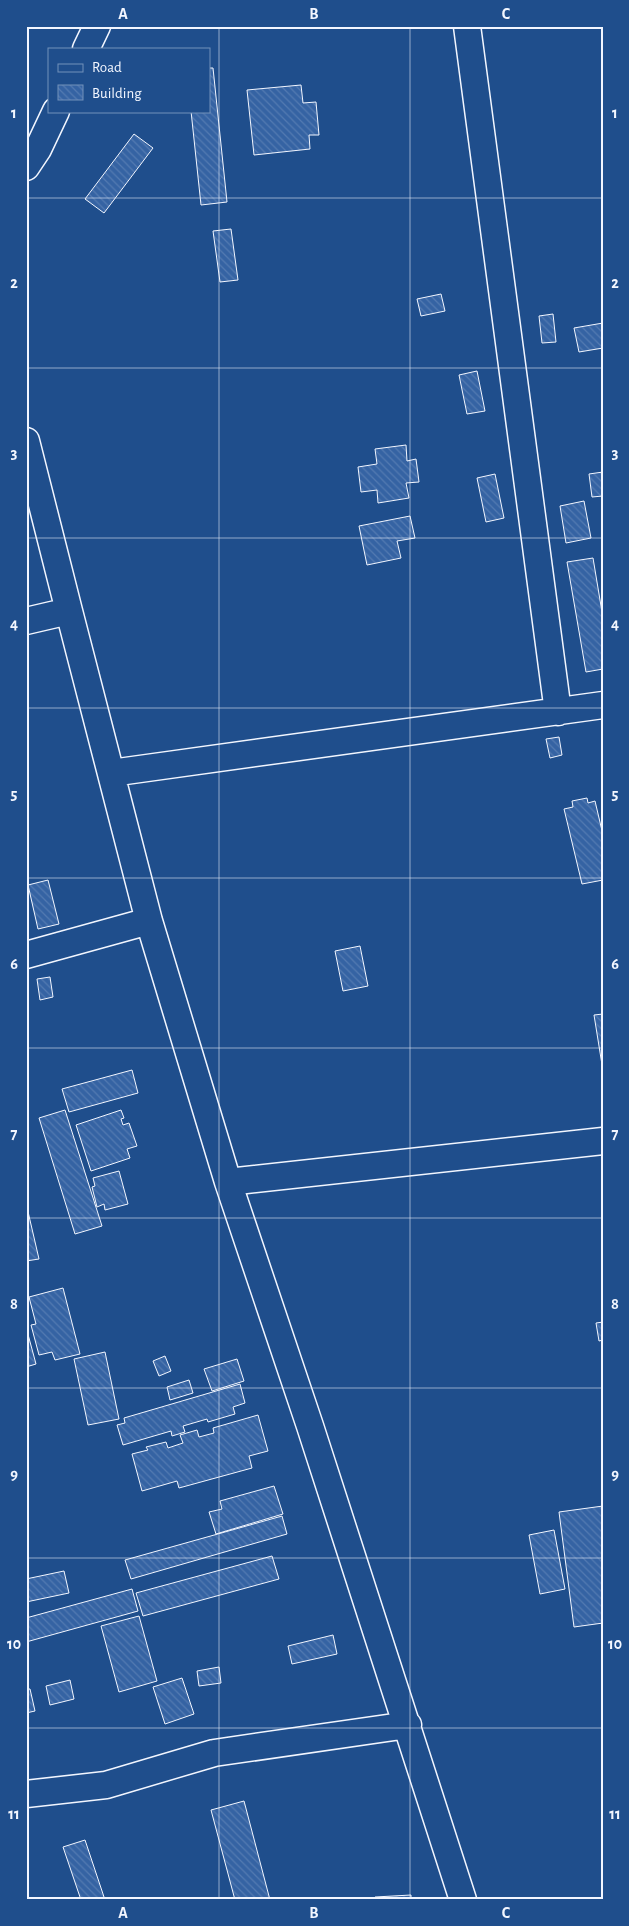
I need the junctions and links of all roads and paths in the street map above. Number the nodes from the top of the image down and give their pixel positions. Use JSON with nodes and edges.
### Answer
{"nodes":[{"id":1,"x":97,"y":26,"type":"edge"},
{"id":2,"x":467,"y":26,"type":"edge"},
{"id":3,"x":86,"y":48,"type":"edge"},
{"id":4,"x":56,"y":112,"type":"edge"},
{"id":5,"x":26,"y":167,"type":"edge"},
{"id":6,"x":26,"y":441,"type":"edge"},
{"id":7,"x":68,"y":612,"type":"junction"},
{"id":8,"x":26,"y":621,"type":"edge"},
{"id":9,"x":603,"y":706,"type":"edge"},
{"id":10,"x":558,"y":712,"type":"junction"},
{"id":11,"x":111,"y":773,"type":"junction"},
{"id":12,"x":150,"y":921,"type":"junction"},
{"id":13,"x":26,"y":955,"type":"edge"},
{"id":14,"x":603,"y":1141,"type":"edge"},
{"id":15,"x":228,"y":1182,"type":"junction"},
{"id":16,"x":408,"y":1725,"type":"junction"},
{"id":17,"x":26,"y":1794,"type":"edge"},
{"id":18,"x":463,"y":1900,"type":"edge"}],
"edges":[{"from":1,"to":3,"type":"street"},
{"from":2,"to":10,"type":"street"},
{"from":4,"to":5,"type":"street"},
{"from":6,"to":7,"type":"street"},
{"from":7,"to":8,"type":"street"},
{"from":7,"to":11,"type":"street"},
{"from":9,"to":10,"type":"street"},
{"from":10,"to":11,"type":"street"},
{"from":11,"to":12,"type":"street"},
{"from":12,"to":13,"type":"street"},
{"from":12,"to":15,"type":"street"},
{"from":14,"to":15,"type":"street"},
{"from":15,"to":16,"type":"street"},
{"from":16,"to":17,"type":"street"},
{"from":16,"to":18,"type":"street"}]}
